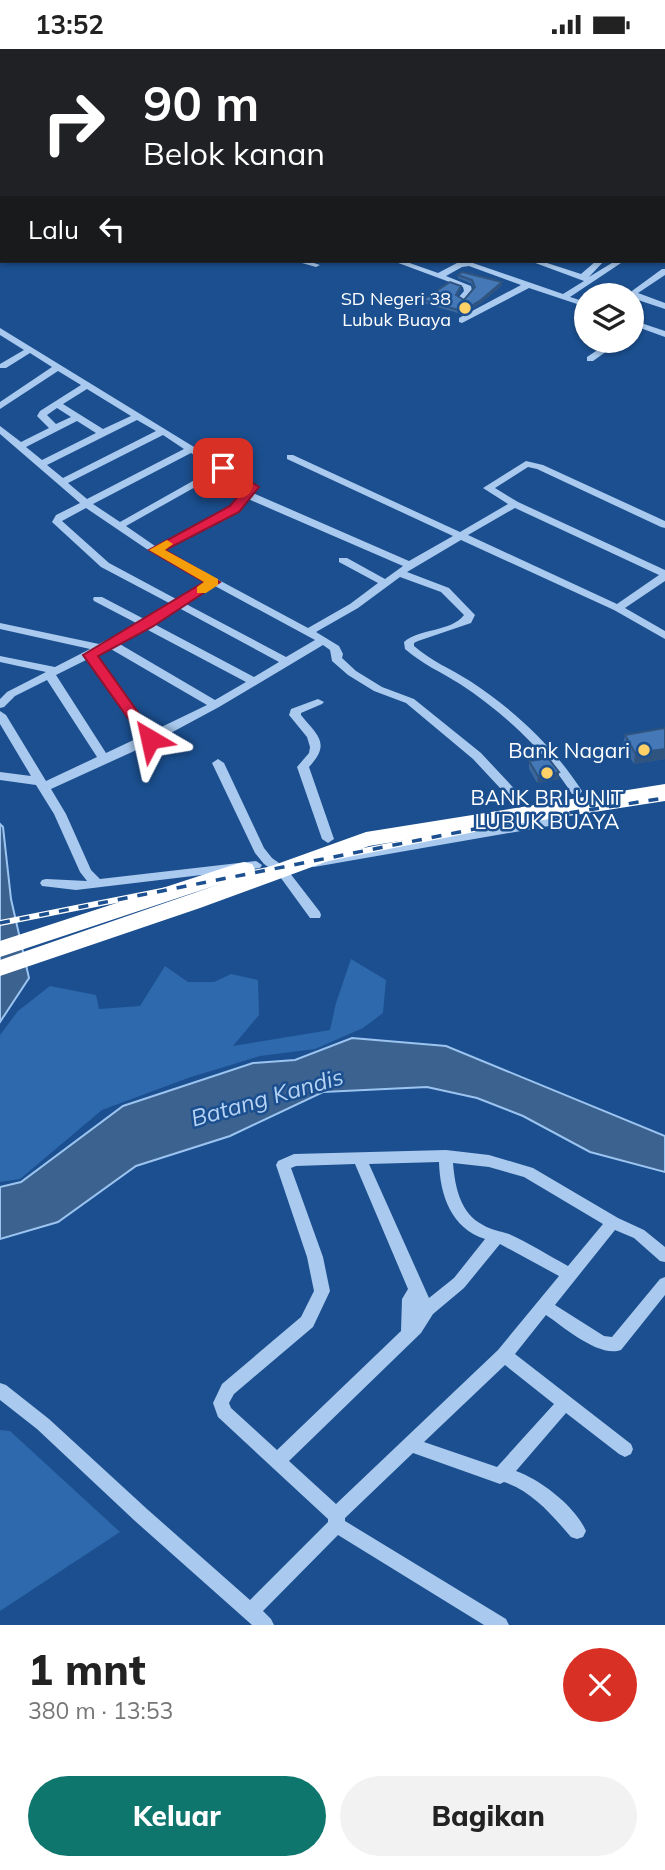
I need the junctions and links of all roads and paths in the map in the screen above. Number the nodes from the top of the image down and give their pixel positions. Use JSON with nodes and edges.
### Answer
{"nodes":[{"id":1,"x":308,"y":263,"type":"edge"},
{"id":2,"x":403,"y":263,"type":"edge"},
{"id":3,"x":543,"y":263,"type":"edge"},
{"id":4,"x":598,"y":263,"type":"edge"},
{"id":5,"x":616,"y":263,"type":"edge"},
{"id":6,"x":316,"y":265,"type":"dead end"},
{"id":7,"x":665,"y":271,"type":"edge"},
{"id":8,"x":439,"y":276,"type":"junction"},
{"id":9,"x":655,"y":278,"type":"junction"},
{"id":10,"x":586,"y":279,"type":"junction"},
{"id":11,"x":665,"y":282,"type":"edge"},
{"id":12,"x":529,"y":284,"type":"junction"},
{"id":13,"x":644,"y":286,"type":"edge"},
{"id":14,"x":564,"y":297,"type":"junction"},
{"id":15,"x":463,"y":298,"type":"edge"},
{"id":16,"x":644,"y":299,"type":"edge"},
{"id":17,"x":574,"y":301,"type":"edge"},
{"id":18,"x":665,"y":306,"type":"edge"},
{"id":19,"x":462,"y":320,"type":"dead end"},
{"id":20,"x":644,"y":327,"type":"edge"},
{"id":21,"x":0,"y":331,"type":"edge"},
{"id":22,"x":665,"y":334,"type":"edge"},
{"id":23,"x":30,"y":350,"type":"junction"},
{"id":24,"x":599,"y":353,"type":"edge"},
{"id":25,"x":590,"y":359,"type":"dead end"},
{"id":26,"x":3,"y":366,"type":"dead end"},
{"id":27,"x":58,"y":367,"type":"junction"},
{"id":28,"x":87,"y":384,"type":"junction"},
{"id":29,"x":57,"y":404,"type":"junction"},
{"id":30,"x":0,"y":406,"type":"edge"},
{"id":31,"x":137,"y":416,"type":"junction"},
{"id":32,"x":78,"y":417,"type":"junction"},
{"id":33,"x":55,"y":428,"type":"junction"},
{"id":34,"x":1,"y":432,"type":"edge"},
{"id":35,"x":162,"y":432,"type":"junction"},
{"id":36,"x":103,"y":433,"type":"junction"},
{"id":37,"x":21,"y":446,"type":"junction"},
{"id":38,"x":191,"y":449,"type":"junction"},
{"id":39,"x":290,"y":457,"type":"dead end"},
{"id":40,"x":41,"y":464,"type":"junction"},
{"id":41,"x":223,"y":468,"type":"junction"},
{"id":42,"x":62,"y":482,"type":"junction"},
{"id":43,"x":246,"y":494,"type":"junction"},
{"id":44,"x":87,"y":504,"type":"junction"},
{"id":45,"x":515,"y":504,"type":"junction"},
{"id":46,"x":665,"y":525,"type":"edge"},
{"id":47,"x":120,"y":526,"type":"junction"},
{"id":48,"x":461,"y":537,"type":"junction"},
{"id":49,"x":155,"y":550,"type":"junction"},
{"id":50,"x":343,"y":560,"type":"dead end"},
{"id":51,"x":410,"y":565,"type":"junction"},
{"id":52,"x":399,"y":573,"type":"junction"},
{"id":53,"x":665,"y":575,"type":"edge"},
{"id":54,"x":214,"y":582,"type":"junction"},
{"id":55,"x":383,"y":582,"type":"junction"},
{"id":56,"x":98,"y":599,"type":"dead end"},
{"id":57,"x":181,"y":603,"type":"junction"},
{"id":58,"x":618,"y":608,"type":"junction"},
{"id":59,"x":147,"y":624,"type":"junction"},
{"id":60,"x":0,"y":626,"type":"edge"},
{"id":61,"x":309,"y":632,"type":"junction"},
{"id":62,"x":665,"y":636,"type":"edge"},
{"id":63,"x":323,"y":640,"type":"junction"},
{"id":64,"x":100,"y":648,"type":"junction"},
{"id":65,"x":0,"y":659,"type":"edge"},
{"id":66,"x":286,"y":661,"type":"junction"},
{"id":67,"x":54,"y":673,"type":"junction"},
{"id":68,"x":252,"y":681,"type":"junction"},
{"id":69,"x":6,"y":692,"type":"edge"},
{"id":70,"x":318,"y":702,"type":"dead end"},
{"id":71,"x":0,"y":705,"type":"edge"},
{"id":72,"x":215,"y":705,"type":"junction"},
{"id":73,"x":0,"y":715,"type":"edge"},
{"id":74,"x":3,"y":727,"type":"edge"},
{"id":75,"x":150,"y":739,"type":"junction"},
{"id":76,"x":103,"y":757,"type":"junction"},
{"id":77,"x":218,"y":763,"type":"dead end"},
{"id":78,"x":0,"y":776,"type":"edge"},
{"id":79,"x":665,"y":777,"type":"edge"},
{"id":80,"x":41,"y":784,"type":"junction"},
{"id":81,"x":626,"y":790,"type":"junction"},
{"id":82,"x":665,"y":791,"type":"edge"},
{"id":83,"x":587,"y":794,"type":"junction"},
{"id":84,"x":519,"y":801,"type":"junction"},
{"id":85,"x":562,"y":820,"type":"dead end"},
{"id":86,"x":328,"y":839,"type":"junction"},
{"id":87,"x":274,"y":866,"type":"junction"},
{"id":88,"x":46,"y":883,"type":"dead end"},
{"id":89,"x":97,"y":884,"type":"junction"},
{"id":90,"x":315,"y":915,"type":"dead end"},
{"id":91,"x":41,"y":945,"type":"junction"},
{"id":92,"x":0,"y":949,"type":"edge"},
{"id":93,"x":0,"y":968,"type":"edge"},
{"id":94,"x":446,"y":1156,"type":"junction"},
{"id":95,"x":359,"y":1157,"type":"junction"},
{"id":96,"x":613,"y":1222,"type":"junction"},
{"id":97,"x":497,"y":1236,"type":"junction"},
{"id":98,"x":665,"y":1256,"type":"edge"},
{"id":99,"x":569,"y":1274,"type":"junction"},
{"id":100,"x":665,"y":1284,"type":"edge"},
{"id":101,"x":416,"y":1290,"type":"junction"},
{"id":102,"x":544,"y":1305,"type":"junction"},
{"id":103,"x":427,"y":1309,"type":"junction"},
{"id":104,"x":409,"y":1332,"type":"junction"},
{"id":105,"x":504,"y":1355,"type":"junction"},
{"id":106,"x":0,"y":1390,"type":"edge"},
{"id":107,"x":565,"y":1403,"type":"junction"},
{"id":108,"x":412,"y":1445,"type":"junction"},
{"id":109,"x":625,"y":1449,"type":"dead end"},
{"id":110,"x":278,"y":1460,"type":"junction"},
{"id":111,"x":502,"y":1474,"type":"junction"},
{"id":112,"x":336,"y":1520,"type":"junction"},
{"id":113,"x":577,"y":1531,"type":"dead end"},
{"id":114,"x":251,"y":1611,"type":"junction"},
{"id":115,"x":265,"y":1625,"type":"edge"},
{"id":116,"x":500,"y":1625,"type":"edge"}],
"edges":[{"from":1,"to":6,"type":"street"},
{"from":2,"to":8,"type":"street"},
{"from":3,"to":10,"type":"street"},
{"from":4,"to":10,"type":"street"},
{"from":5,"to":10,"type":"street"},
{"from":7,"to":9,"type":"street"},
{"from":8,"to":12,"type":"street"},
{"from":8,"to":15,"type":"street"},
{"from":9,"to":11,"type":"street"},
{"from":9,"to":13,"type":"street"},
{"from":10,"to":14,"type":"street"},
{"from":12,"to":14,"type":"street"},
{"from":12,"to":19,"type":"street"},
{"from":14,"to":17,"type":"street"},
{"from":16,"to":18,"type":"street"},
{"from":20,"to":22,"type":"street"},
{"from":21,"to":23,"type":"street"},
{"from":23,"to":26,"type":"street"},
{"from":23,"to":27,"type":"street"},
{"from":24,"to":25,"type":"street"},
{"from":27,"to":28,"type":"street"},
{"from":27,"to":30,"type":"street"},
{"from":28,"to":29,"type":"street"},
{"from":28,"to":31,"type":"street"},
{"from":29,"to":32,"type":"street"},
{"from":29,"to":33,"type":"street"},
{"from":31,"to":35,"type":"street"},
{"from":31,"to":36,"type":"street"},
{"from":32,"to":33,"type":"street"},
{"from":32,"to":36,"type":"street"},
{"from":33,"to":37,"type":"street"},
{"from":34,"to":37,"type":"street"},
{"from":35,"to":38,"type":"street"},
{"from":35,"to":42,"type":"street"},
{"from":36,"to":40,"type":"street"},
{"from":37,"to":40,"type":"street"},
{"from":38,"to":41,"type":"street"},
{"from":38,"to":44,"type":"street"},
{"from":39,"to":48,"type":"street"},
{"from":40,"to":42,"type":"street"},
{"from":41,"to":43,"type":"street"},
{"from":41,"to":47,"type":"street"},
{"from":42,"to":44,"type":"street"},
{"from":43,"to":49,"type":"street"},
{"from":43,"to":51,"type":"street"},
{"from":44,"to":47,"type":"street"},
{"from":44,"to":57,"type":"street"},
{"from":45,"to":46,"type":"street"},
{"from":45,"to":48,"type":"street"},
{"from":45,"to":53,"type":"street"},
{"from":47,"to":49,"type":"street"},
{"from":48,"to":51,"type":"street"},
{"from":48,"to":58,"type":"street"},
{"from":49,"to":54,"type":"street"},
{"from":50,"to":55,"type":"street"},
{"from":51,"to":52,"type":"street"},
{"from":52,"to":55,"type":"street"},
{"from":52,"to":83,"type":"street"},
{"from":53,"to":58,"type":"street"},
{"from":54,"to":57,"type":"street"},
{"from":54,"to":61,"type":"street"},
{"from":55,"to":61,"type":"street"},
{"from":56,"to":59,"type":"street"},
{"from":57,"to":59,"type":"street"},
{"from":57,"to":66,"type":"street"},
{"from":58,"to":62,"type":"street"},
{"from":59,"to":64,"type":"street"},
{"from":59,"to":68,"type":"street"},
{"from":60,"to":64,"type":"street"},
{"from":61,"to":63,"type":"street"},
{"from":63,"to":66,"type":"street"},
{"from":63,"to":84,"type":"street"},
{"from":64,"to":67,"type":"street"},
{"from":64,"to":72,"type":"street"},
{"from":64,"to":75,"type":"street"},
{"from":65,"to":67,"type":"street"},
{"from":66,"to":68,"type":"street"},
{"from":67,"to":69,"type":"street"},
{"from":67,"to":76,"type":"street"},
{"from":68,"to":72,"type":"street"},
{"from":69,"to":71,"type":"street"},
{"from":70,"to":86,"type":"street"},
{"from":72,"to":75,"type":"street"},
{"from":73,"to":74,"type":"street"},
{"from":74,"to":80,"type":"street"},
{"from":75,"to":76,"type":"street"},
{"from":76,"to":80,"type":"street"},
{"from":77,"to":87,"type":"street"},
{"from":78,"to":80,"type":"street"},
{"from":79,"to":81,"type":"highway"},
{"from":80,"to":89,"type":"street"},
{"from":81,"to":82,"type":"highway"},
{"from":81,"to":83,"type":"highway"},
{"from":83,"to":84,"type":"highway"},
{"from":83,"to":87,"type":"highway"},
{"from":84,"to":86,"type":"highway"},
{"from":85,"to":87,"type":"street"},
{"from":86,"to":87,"type":"highway"},
{"from":87,"to":89,"type":"street"},
{"from":87,"to":90,"type":"street"},
{"from":87,"to":91,"type":"highway"},
{"from":88,"to":89,"type":"street"},
{"from":91,"to":92,"type":"highway"},
{"from":91,"to":93,"type":"highway"},
{"from":94,"to":95,"type":"street"},
{"from":94,"to":96,"type":"street"},
{"from":94,"to":97,"type":"street"},
{"from":95,"to":101,"type":"street"},
{"from":95,"to":110,"type":"street"},
{"from":96,"to":98,"type":"street"},
{"from":96,"to":99,"type":"street"},
{"from":97,"to":99,"type":"street"},
{"from":97,"to":103,"type":"street"},
{"from":99,"to":102,"type":"street"},
{"from":100,"to":102,"type":"street"},
{"from":101,"to":103,"type":"street"},
{"from":101,"to":104,"type":"street"},
{"from":102,"to":105,"type":"street"},
{"from":103,"to":104,"type":"street"},
{"from":104,"to":110,"type":"street"},
{"from":105,"to":107,"type":"street"},
{"from":105,"to":108,"type":"street"},
{"from":106,"to":114,"type":"street"},
{"from":107,"to":109,"type":"street"},
{"from":107,"to":111,"type":"street"},
{"from":108,"to":111,"type":"street"},
{"from":108,"to":112,"type":"street"},
{"from":110,"to":112,"type":"street"},
{"from":111,"to":113,"type":"street"},
{"from":112,"to":114,"type":"street"},
{"from":112,"to":116,"type":"street"},
{"from":114,"to":115,"type":"street"}]}
